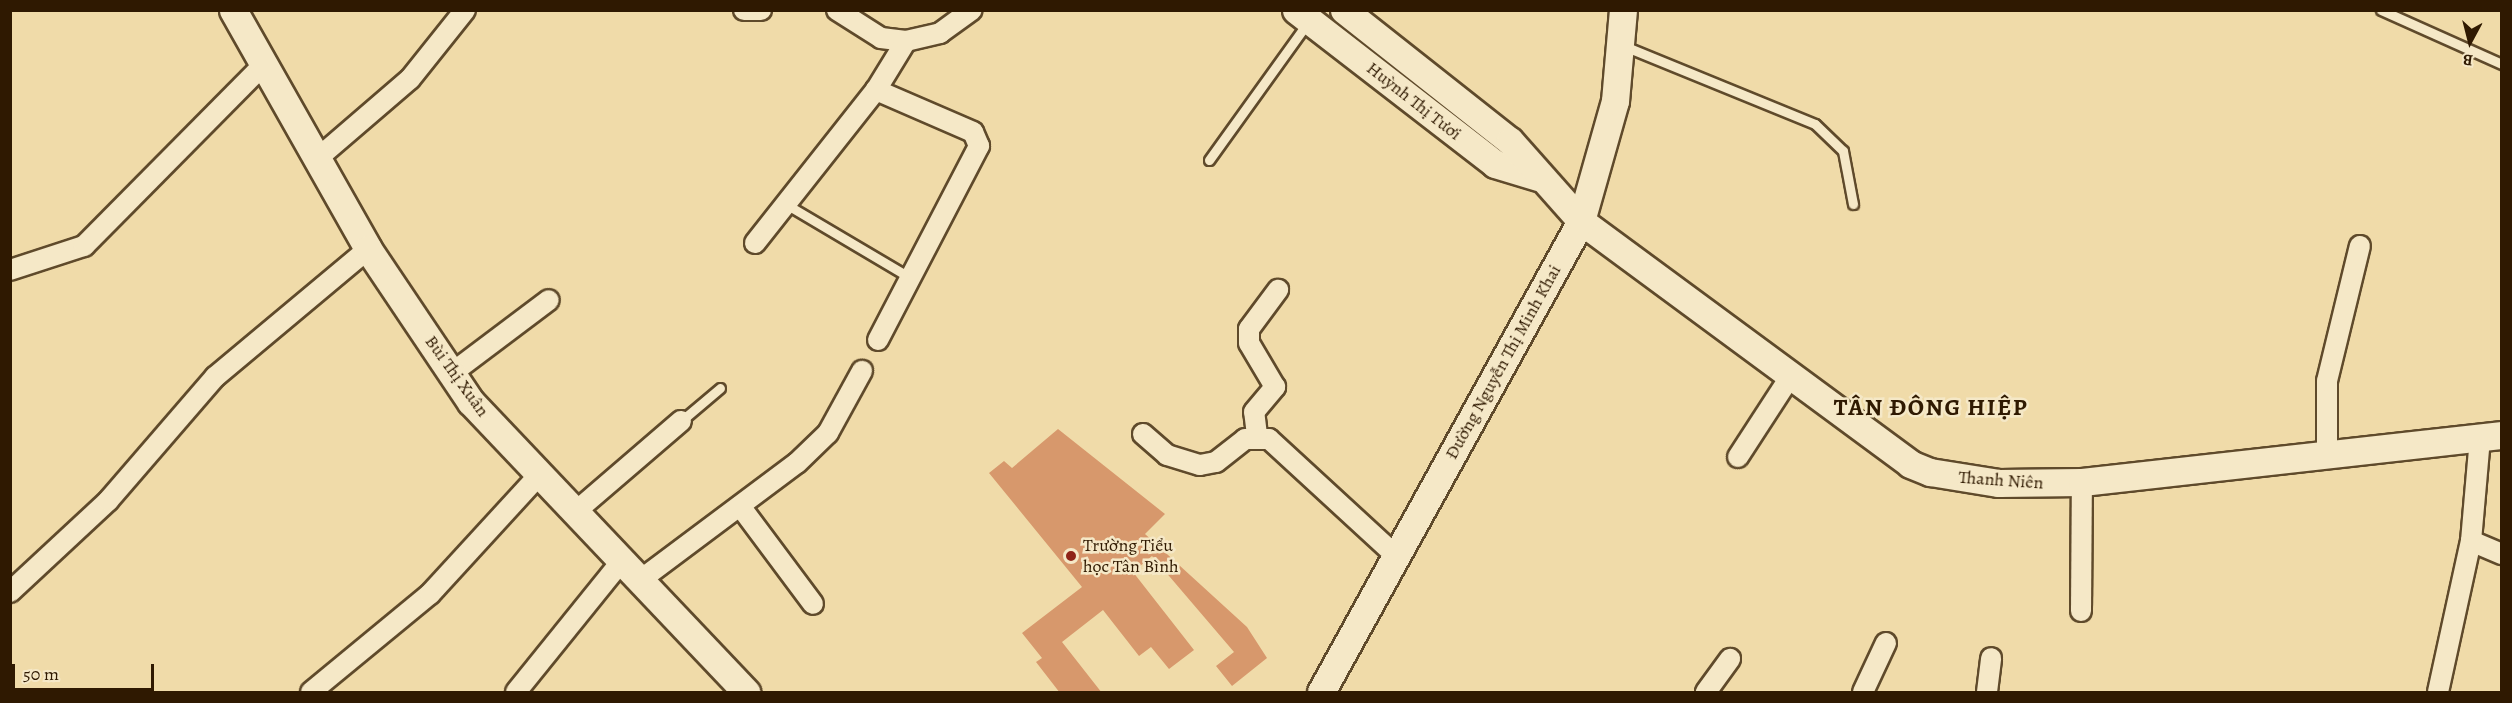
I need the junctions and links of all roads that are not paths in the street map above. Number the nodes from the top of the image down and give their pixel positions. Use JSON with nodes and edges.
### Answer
{"nodes":[{"id":1,"x":233,"y":10,"type":"edge"},
{"id":2,"x":465,"y":10,"type":"edge"},
{"id":3,"x":744,"y":10,"type":"edge"},
{"id":4,"x":761,"y":10,"type":"edge"},
{"id":5,"x":837,"y":10,"type":"edge"},
{"id":6,"x":972,"y":10,"type":"edge"},
{"id":7,"x":1344,"y":10,"type":"edge"},
{"id":8,"x":1623,"y":10,"type":"edge"},
{"id":9,"x":2381,"y":10,"type":"edge"},
{"id":10,"x":1303,"y":15,"type":"edge"},
{"id":11,"x":906,"y":41,"type":"junction"},
{"id":12,"x":1619,"y":44,"type":"junction"},
{"id":13,"x":264,"y":64,"type":"junction"},
{"id":14,"x":2502,"y":64,"type":"edge"},
{"id":15,"x":1412,"y":65,"type":"junction"},
{"id":16,"x":1396,"y":87,"type":"junction"},
{"id":17,"x":876,"y":90,"type":"junction"},
{"id":18,"x":318,"y":159,"type":"junction"},
{"id":19,"x":1209,"y":160,"type":"dead end"},
{"id":20,"x":1538,"y":177,"type":"junction"},
{"id":21,"x":784,"y":203,"type":"junction"},
{"id":22,"x":1853,"y":204,"type":"dead end"},
{"id":23,"x":1581,"y":221,"type":"junction"},
{"id":24,"x":755,"y":243,"type":"dead end"},
{"id":25,"x":2360,"y":246,"type":"dead end"},
{"id":26,"x":368,"y":249,"type":"junction"},
{"id":27,"x":10,"y":270,"type":"edge"},
{"id":28,"x":909,"y":277,"type":"junction"},
{"id":29,"x":1278,"y":290,"type":"dead end"},
{"id":30,"x":549,"y":300,"type":"dead end"},
{"id":31,"x":878,"y":340,"type":"dead end"},
{"id":32,"x":862,"y":371,"type":"dead end"},
{"id":33,"x":452,"y":373,"type":"junction"},
{"id":34,"x":1792,"y":374,"type":"junction"},
{"id":35,"x":720,"y":387,"type":"dead end"},
{"id":36,"x":681,"y":421,"type":"joint"},
{"id":37,"x":1143,"y":434,"type":"dead end"},
{"id":38,"x":2496,"y":434,"type":"edge"},
{"id":39,"x":1257,"y":435,"type":"junction"},
{"id":40,"x":2327,"y":453,"type":"junction"},
{"id":41,"x":1738,"y":457,"type":"dead end"},
{"id":42,"x":539,"y":476,"type":"junction"},
{"id":43,"x":2082,"y":482,"type":"junction"},
{"id":44,"x":740,"y":507,"type":"junction"},
{"id":45,"x":574,"y":513,"type":"junction"},
{"id":46,"x":2471,"y":541,"type":"junction"},
{"id":47,"x":2502,"y":554,"type":"edge"},
{"id":48,"x":1395,"y":555,"type":"junction"},
{"id":49,"x":629,"y":572,"type":"junction"},
{"id":50,"x":10,"y":592,"type":"edge"},
{"id":51,"x":813,"y":604,"type":"dead end"},
{"id":52,"x":2081,"y":612,"type":"dead end"},
{"id":53,"x":1886,"y":643,"type":"dead end"},
{"id":54,"x":1991,"y":658,"type":"dead end"},
{"id":55,"x":1730,"y":659,"type":"dead end"},
{"id":56,"x":312,"y":693,"type":"edge"},
{"id":57,"x":516,"y":693,"type":"edge"},
{"id":58,"x":746,"y":693,"type":"edge"},
{"id":59,"x":1321,"y":693,"type":"edge"},
{"id":60,"x":1706,"y":693,"type":"edge"},
{"id":61,"x":1863,"y":693,"type":"edge"},
{"id":62,"x":1987,"y":693,"type":"edge"},
{"id":63,"x":2438,"y":693,"type":"edge"}],
"edges":[{"from":1,"to":13,"type":"street","name":"Bùi Thị Xuân"},
{"from":2,"to":18,"type":"street"},
{"from":3,"to":4,"type":"street"},
{"from":5,"to":11,"type":"street"},
{"from":6,"to":11,"type":"street"},
{"from":7,"to":15,"type":"street","name":"Huỳnh Thị Tươi"},
{"from":8,"to":12,"type":"street","name":"Đường Nguyễn Thị Minh Khai"},
{"from":9,"to":14,"type":"lane"},
{"from":10,"to":16,"type":"street","name":"Huỳnh Thị Tươi"},
{"from":10,"to":19,"type":"lane"},
{"from":11,"to":17,"type":"street"},
{"from":12,"to":22,"type":"lane"},
{"from":12,"to":23,"type":"street","name":"Đường Nguyễn Thị Minh Khai"},
{"from":13,"to":18,"type":"street","name":"Bùi Thị Xuân"},
{"from":13,"to":27,"type":"street"},
{"from":15,"to":16,"type":"street"},
{"from":15,"to":20,"type":"street","name":"Huỳnh Thị Tươi"},
{"from":16,"to":20,"type":"street","name":"Huỳnh Thị Tươi"},
{"from":17,"to":21,"type":"street"},
{"from":17,"to":28,"type":"street"},
{"from":18,"to":26,"type":"street","name":"Bùi Thị Xuân"},
{"from":20,"to":23,"type":"street","name":"Huỳnh Thị Tươi"},
{"from":21,"to":24,"type":"street"},
{"from":21,"to":28,"type":"lane"},
{"from":23,"to":34,"type":"street","name":"Thanh Niên"},
{"from":23,"to":48,"type":"street","name":"Đường Nguyễn Thị Minh Khai"},
{"from":25,"to":40,"type":"street"},
{"from":26,"to":33,"type":"street","name":"Bùi Thị Xuân"},
{"from":26,"to":50,"type":"street"},
{"from":28,"to":31,"type":"street"},
{"from":29,"to":39,"type":"street"},
{"from":30,"to":33,"type":"street"},
{"from":32,"to":44,"type":"street"},
{"from":33,"to":42,"type":"street","name":"Bùi Thị Xuân"},
{"from":34,"to":41,"type":"street"},
{"from":34,"to":43,"type":"street","name":"Thanh Niên"},
{"from":35,"to":36,"type":"lane"},
{"from":36,"to":45,"type":"street"},
{"from":37,"to":39,"type":"street"},
{"from":38,"to":40,"type":"street","name":"Thanh Niên"},
{"from":38,"to":46,"type":"street"},
{"from":39,"to":48,"type":"street"},
{"from":40,"to":43,"type":"street","name":"Thanh Niên"},
{"from":42,"to":45,"type":"street","name":"Bùi Thị Xuân"},
{"from":42,"to":56,"type":"street"},
{"from":43,"to":52,"type":"street"},
{"from":44,"to":49,"type":"street"},
{"from":44,"to":51,"type":"street"},
{"from":45,"to":49,"type":"street","name":"Bùi Thị Xuân"},
{"from":46,"to":47,"type":"street"},
{"from":46,"to":63,"type":"street"},
{"from":48,"to":59,"type":"street","name":"Đường Nguyễn Thị Minh Khai"},
{"from":49,"to":57,"type":"street"},
{"from":49,"to":58,"type":"street","name":"Bùi Thị Xuân"},
{"from":53,"to":61,"type":"street"},
{"from":54,"to":62,"type":"street"},
{"from":55,"to":60,"type":"street"}]}
